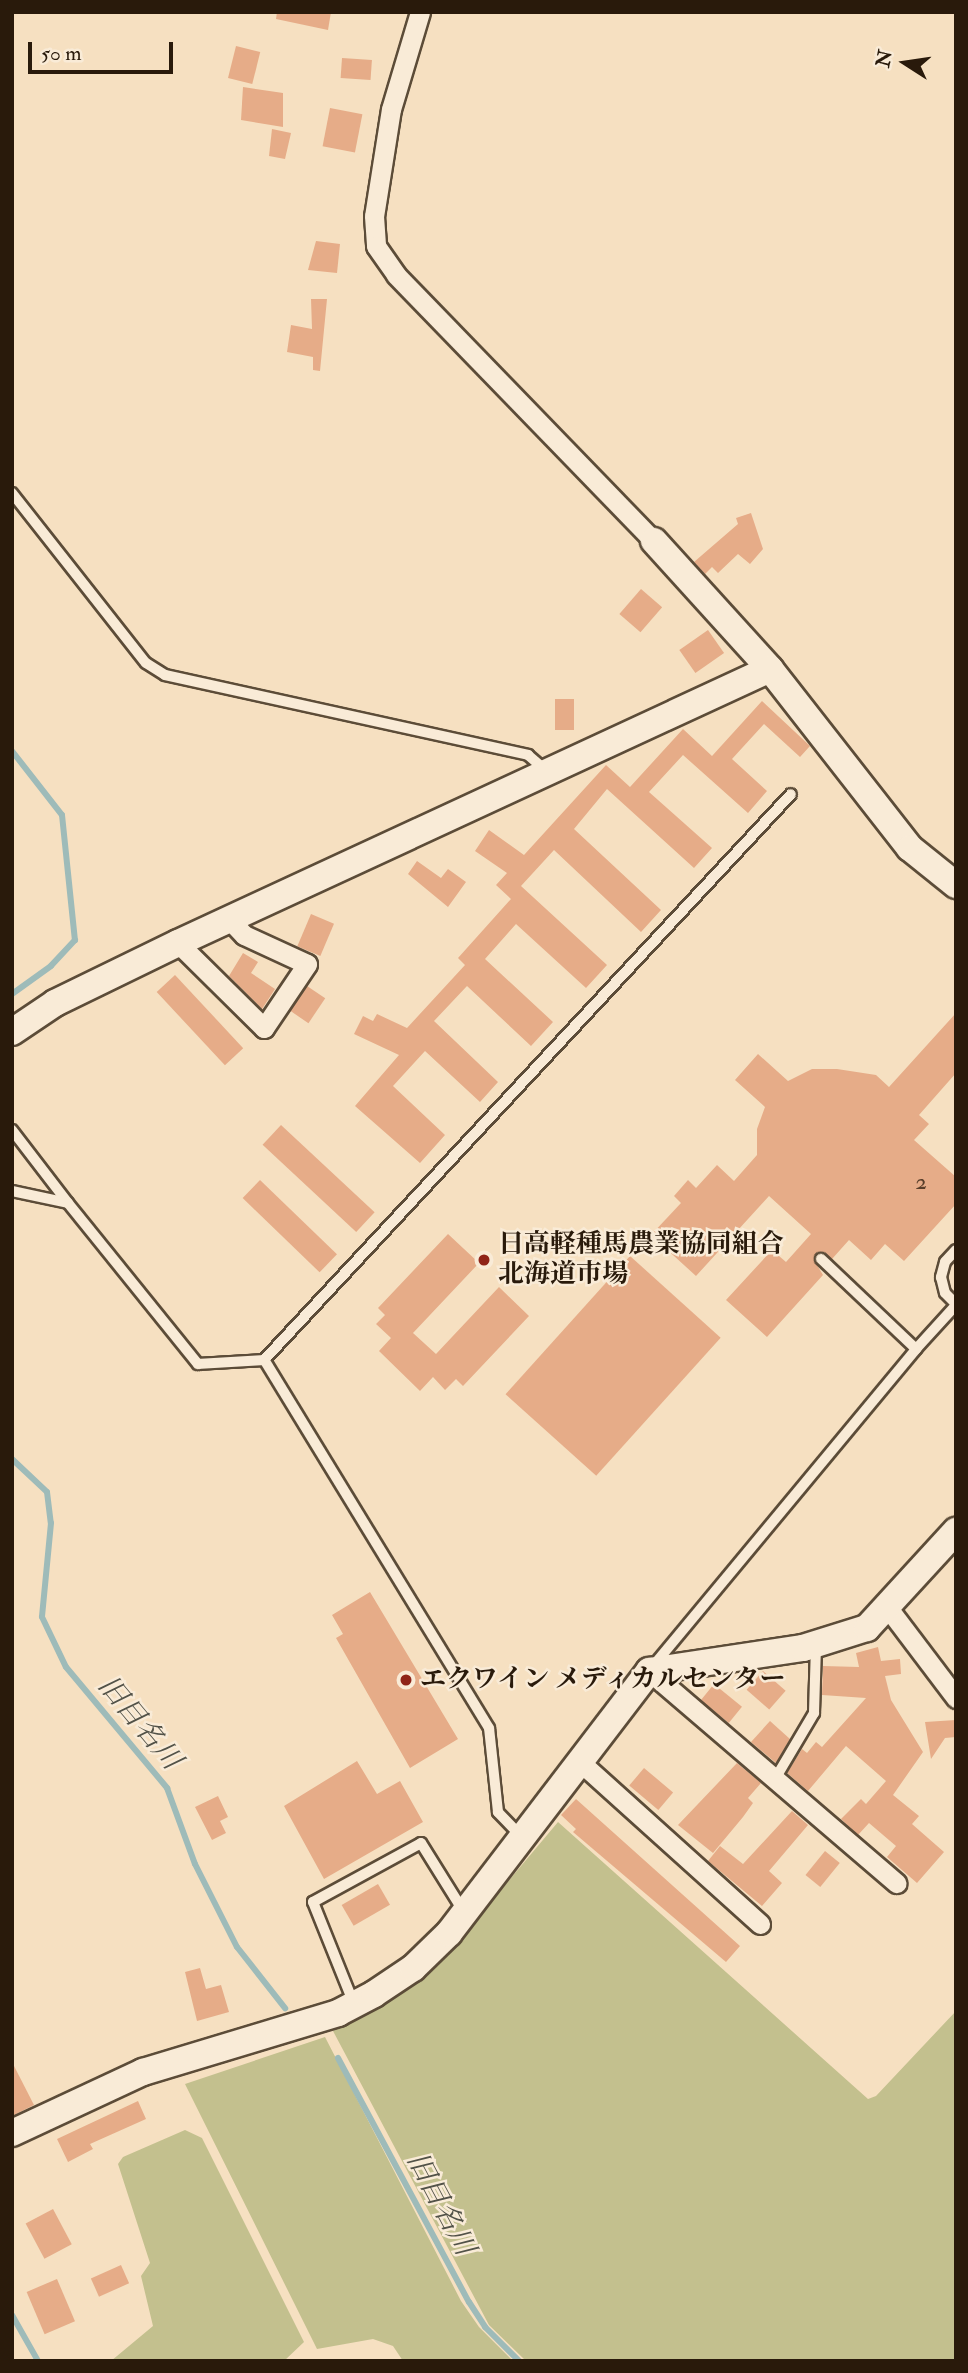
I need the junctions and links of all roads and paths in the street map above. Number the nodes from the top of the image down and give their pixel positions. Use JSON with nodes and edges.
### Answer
{"nodes":[{"id":1,"x":420,"y":12,"type":"edge"},
{"id":2,"x":12,"y":493,"type":"edge"},
{"id":3,"x":654,"y":541,"type":"joint"},
{"id":4,"x":771,"y":669,"type":"junction"},
{"id":5,"x":545,"y":771,"type":"junction"},
{"id":6,"x":791,"y":794,"type":"dead end"},
{"id":7,"x":956,"y":886,"type":"edge"},
{"id":8,"x":229,"y":919,"type":"junction"},
{"id":9,"x":178,"y":943,"type":"junction"},
{"id":10,"x":12,"y":1032,"type":"edge"},
{"id":11,"x":12,"y":1130,"type":"edge"},
{"id":12,"x":12,"y":1191,"type":"edge"},
{"id":13,"x":68,"y":1203,"type":"junction"},
{"id":14,"x":956,"y":1250,"type":"edge"},
{"id":15,"x":821,"y":1259,"type":"dead end"},
{"id":16,"x":956,"y":1305,"type":"edge"},
{"id":17,"x":916,"y":1349,"type":"junction"},
{"id":18,"x":264,"y":1360,"type":"junction"},
{"id":19,"x":956,"y":1531,"type":"edge"},
{"id":20,"x":888,"y":1608,"type":"junction"},
{"id":21,"x":816,"y":1644,"type":"junction"},
{"id":22,"x":649,"y":1671,"type":"junction"},
{"id":23,"x":956,"y":1698,"type":"edge"},
{"id":24,"x":578,"y":1760,"type":"junction"},
{"id":25,"x":775,"y":1779,"type":"junction"},
{"id":26,"x":520,"y":1835,"type":"junction"},
{"id":27,"x":896,"y":1883,"type":"dead end"},
{"id":28,"x":464,"y":1912,"type":"junction"},
{"id":29,"x":760,"y":1924,"type":"dead end"},
{"id":30,"x":354,"y":2004,"type":"junction"},
{"id":31,"x":12,"y":2133,"type":"edge"}],
"edges":[{"from":1,"to":3,"type":"street"},
{"from":2,"to":5,"type":"lane"},
{"from":3,"to":4,"type":"street"},
{"from":4,"to":5,"type":"street"},
{"from":4,"to":7,"type":"street"},
{"from":5,"to":8,"type":"street"},
{"from":6,"to":18,"type":"lane"},
{"from":8,"to":9,"type":"street"},
{"from":8,"to":9,"type":"street"},
{"from":9,"to":10,"type":"street"},
{"from":11,"to":13,"type":"lane"},
{"from":12,"to":13,"type":"lane"},
{"from":13,"to":18,"type":"lane"},
{"from":14,"to":16,"type":"lane"},
{"from":15,"to":17,"type":"lane"},
{"from":16,"to":17,"type":"lane"},
{"from":17,"to":22,"type":"lane"},
{"from":18,"to":26,"type":"lane"},
{"from":19,"to":20,"type":"street"},
{"from":20,"to":21,"type":"street"},
{"from":20,"to":23,"type":"street"},
{"from":21,"to":22,"type":"street"},
{"from":21,"to":25,"type":"lane"},
{"from":22,"to":24,"type":"street"},
{"from":22,"to":25,"type":"street"},
{"from":24,"to":26,"type":"street"},
{"from":24,"to":29,"type":"street"},
{"from":25,"to":27,"type":"street"},
{"from":26,"to":28,"type":"street"},
{"from":28,"to":30,"type":"street"},
{"from":28,"to":30,"type":"lane"},
{"from":30,"to":31,"type":"street"}]}
